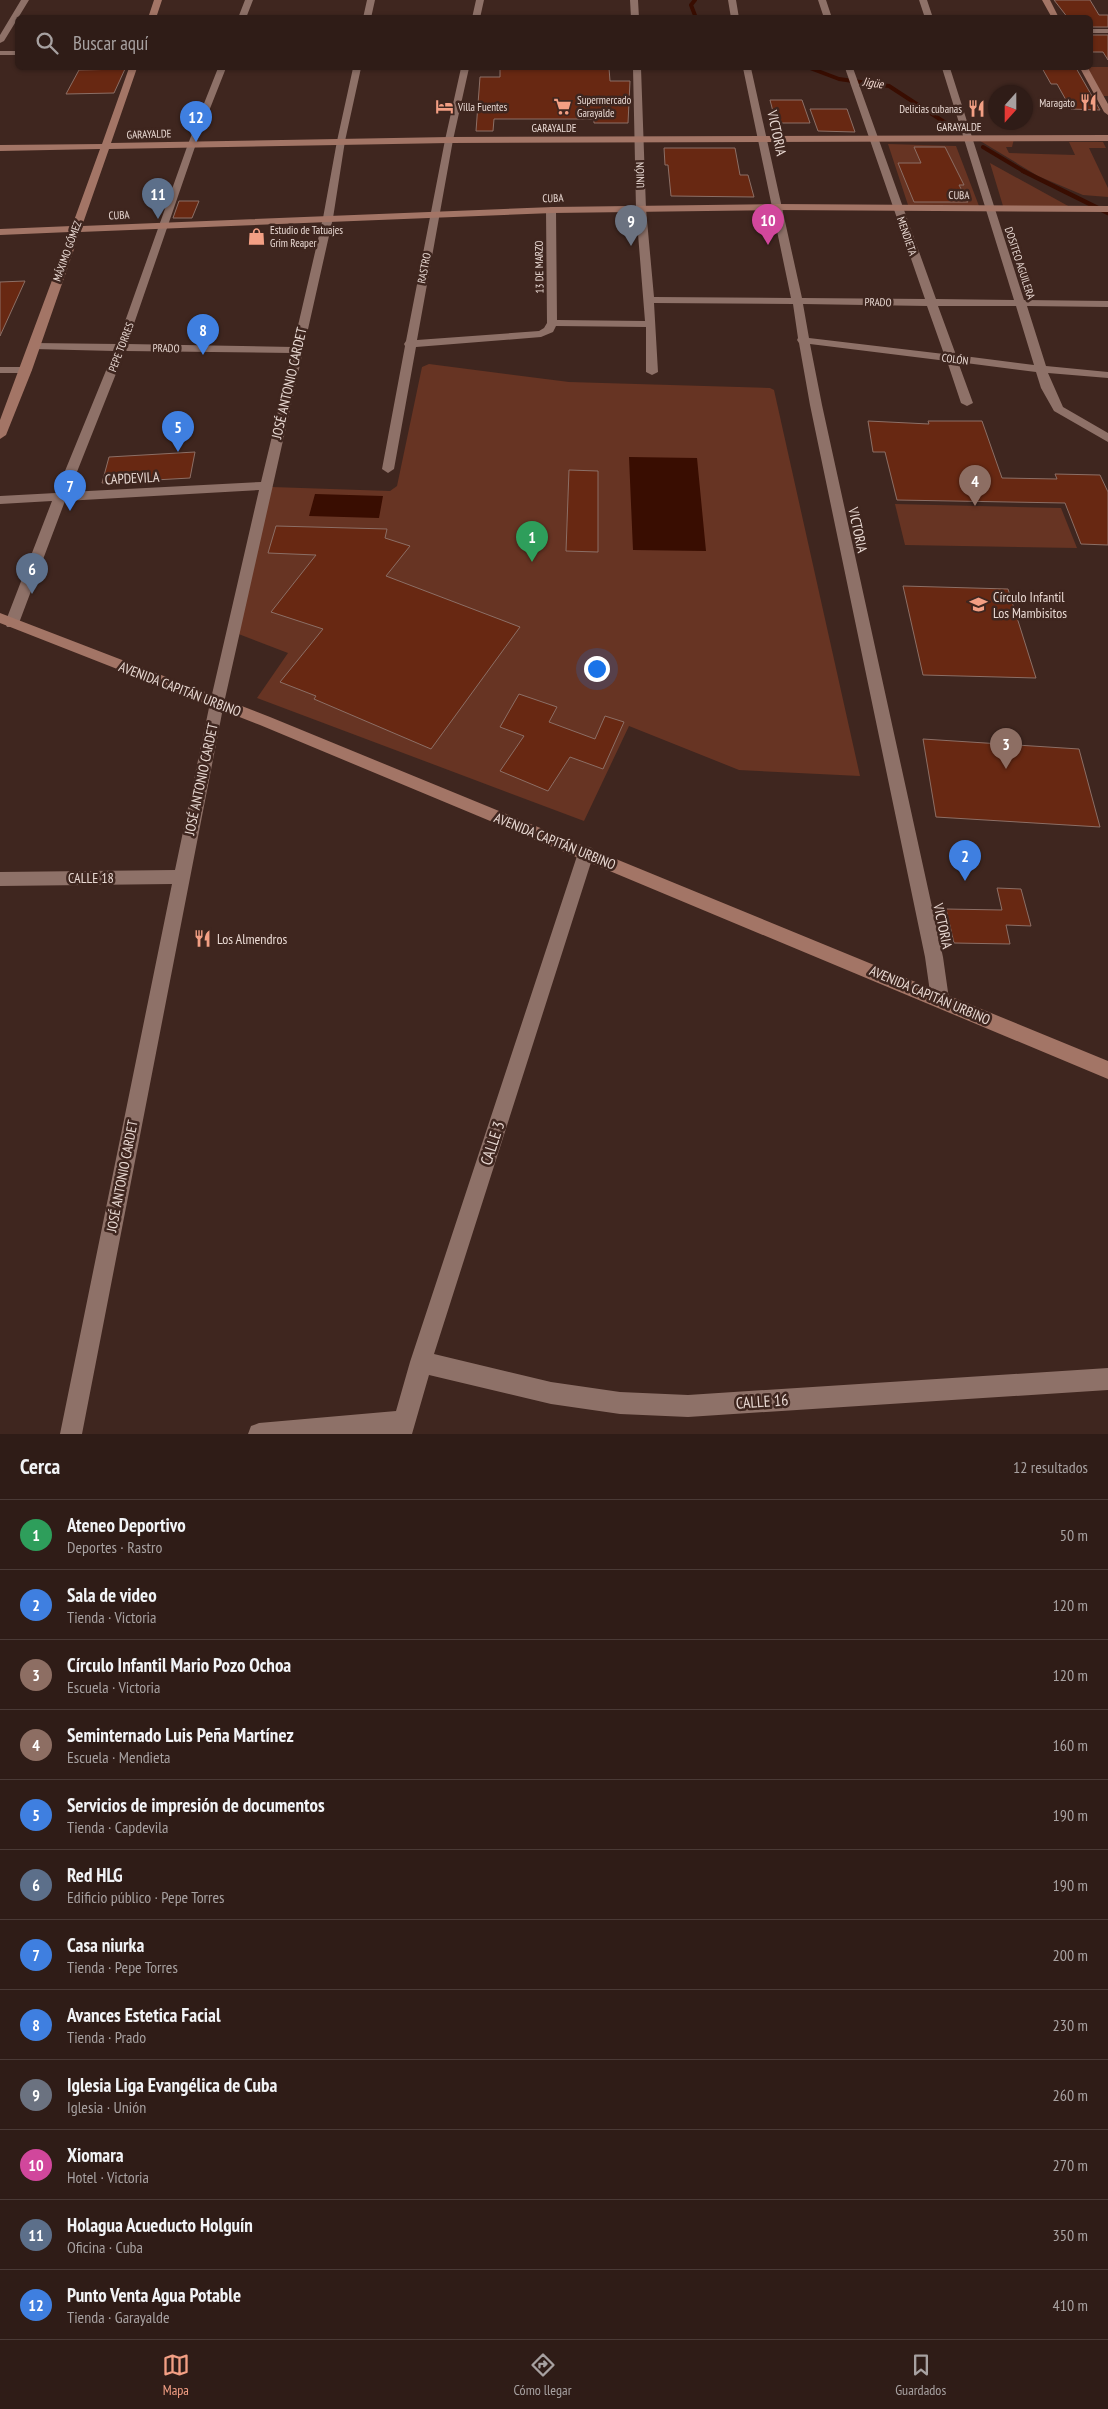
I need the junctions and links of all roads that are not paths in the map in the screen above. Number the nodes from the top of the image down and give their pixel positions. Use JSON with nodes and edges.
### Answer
{"nodes":[{"id":1,"x":25,"y":0,"type":"edge"},
{"id":2,"x":158,"y":0,"type":"edge"},
{"id":3,"x":249,"y":0,"type":"edge"},
{"id":4,"x":371,"y":0,"type":"edge"},
{"id":5,"x":480,"y":0,"type":"edge"},
{"id":6,"x":634,"y":0,"type":"edge"},
{"id":7,"x":732,"y":0,"type":"edge"},
{"id":8,"x":822,"y":0,"type":"edge"},
{"id":9,"x":923,"y":0,"type":"edge"},
{"id":10,"x":1046,"y":0,"type":"edge"},
{"id":11,"x":16,"y":15,"type":"edge"},
{"id":12,"x":153,"y":15,"type":"edge"},
{"id":13,"x":243,"y":15,"type":"edge"},
{"id":14,"x":368,"y":15,"type":"edge"},
{"id":15,"x":477,"y":15,"type":"edge"},
{"id":16,"x":635,"y":15,"type":"edge"},
{"id":17,"x":734,"y":15,"type":"edge"},
{"id":18,"x":827,"y":15,"type":"edge"},
{"id":19,"x":928,"y":15,"type":"edge"},
{"id":20,"x":1054,"y":15,"type":"edge"},
{"id":21,"x":15,"y":16,"type":"edge"},
{"id":22,"x":1093,"y":31,"type":"edge"},
{"id":23,"x":1108,"y":31,"type":"edge"},
{"id":24,"x":0,"y":41,"type":"edge"},
{"id":25,"x":0,"y":53,"type":"edge"},
{"id":26,"x":15,"y":53,"type":"edge"},
{"id":27,"x":133,"y":70,"type":"edge"},
{"id":28,"x":221,"y":70,"type":"edge"},
{"id":29,"x":357,"y":70,"type":"edge"},
{"id":30,"x":465,"y":70,"type":"edge"},
{"id":31,"x":637,"y":70,"type":"edge"},
{"id":32,"x":747,"y":70,"type":"edge"},
{"id":33,"x":850,"y":70,"type":"edge"},
{"id":34,"x":947,"y":70,"type":"edge"},
{"id":35,"x":1085,"y":70,"type":"edge"},
{"id":36,"x":1108,"y":112,"type":"edge"},
{"id":37,"x":763,"y":138,"type":"junction"},
{"id":38,"x":873,"y":138,"type":"junction"},
{"id":39,"x":970,"y":138,"type":"junction"},
{"id":40,"x":1108,"y":138,"type":"edge"},
{"id":41,"x":640,"y":139,"type":"junction"},
{"id":42,"x":448,"y":140,"type":"junction"},
{"id":43,"x":341,"y":141,"type":"junction"},
{"id":44,"x":192,"y":144,"type":"junction"},
{"id":45,"x":106,"y":146,"type":"junction"},
{"id":46,"x":0,"y":148,"type":"edge"},
{"id":47,"x":775,"y":207,"type":"junction"},
{"id":48,"x":896,"y":207,"type":"junction"},
{"id":49,"x":641,"y":208,"type":"junction"},
{"id":50,"x":990,"y":208,"type":"junction"},
{"id":51,"x":1108,"y":209,"type":"edge"},
{"id":52,"x":551,"y":210,"type":"junction"},
{"id":53,"x":435,"y":215,"type":"junction"},
{"id":54,"x":328,"y":218,"type":"junction"},
{"id":55,"x":164,"y":225,"type":"junction"},
{"id":56,"x":75,"y":229,"type":"junction"},
{"id":57,"x":0,"y":232,"type":"edge"},
{"id":58,"x":649,"y":300,"type":"junction"},
{"id":59,"x":797,"y":300,"type":"junction"},
{"id":60,"x":930,"y":302,"type":"junction"},
{"id":61,"x":1020,"y":303,"type":"junction"},
{"id":62,"x":1108,"y":304,"type":"edge"},
{"id":63,"x":552,"y":323,"type":"junction"},
{"id":64,"x":651,"y":324,"type":"junction"},
{"id":65,"x":802,"y":340,"type":"junction"},
{"id":66,"x":409,"y":344,"type":"junction"},
{"id":67,"x":34,"y":346,"type":"junction"},
{"id":68,"x":121,"y":347,"type":"junction"},
{"id":69,"x":297,"y":350,"type":"junction"},
{"id":70,"x":952,"y":358,"type":"junction"},
{"id":71,"x":1042,"y":369,"type":"junction"},
{"id":72,"x":0,"y":370,"type":"edge"},
{"id":73,"x":26,"y":370,"type":"junction"},
{"id":74,"x":652,"y":372,"type":"dead end"},
{"id":75,"x":1108,"y":375,"type":"edge"},
{"id":76,"x":967,"y":403,"type":"dead end"},
{"id":77,"x":0,"y":435,"type":"edge"},
{"id":78,"x":1108,"y":438,"type":"edge"},
{"id":79,"x":388,"y":469,"type":"dead end"},
{"id":80,"x":266,"y":486,"type":"junction"},
{"id":81,"x":60,"y":498,"type":"junction"},
{"id":82,"x":0,"y":500,"type":"edge"},
{"id":83,"x":6,"y":621,"type":"edge"},
{"id":84,"x":217,"y":703,"type":"junction"},
{"id":85,"x":586,"y":853,"type":"junction"},
{"id":86,"x":181,"y":877,"type":"junction"},
{"id":87,"x":0,"y":879,"type":"edge"},
{"id":88,"x":940,"y":999,"type":"junction"},
{"id":89,"x":1108,"y":1070,"type":"edge"},
{"id":90,"x":421,"y":1362,"type":"junction"},
{"id":91,"x":1108,"y":1379,"type":"edge"},
{"id":92,"x":403,"y":1428,"type":"edge"},
{"id":93,"x":71,"y":1434,"type":"edge"},
{"id":94,"x":259,"y":1434,"type":"edge"}],
"edges":[{"from":1,"to":11,"type":"street"},
{"from":2,"to":12,"type":"street"},
{"from":3,"to":13,"type":"street"},
{"from":4,"to":14,"type":"street"},
{"from":5,"to":15,"type":"street"},
{"from":6,"to":16,"type":"street"},
{"from":7,"to":17,"type":"street"},
{"from":8,"to":18,"type":"street"},
{"from":9,"to":19,"type":"street"},
{"from":10,"to":20,"type":"street"},
{"from":21,"to":24,"type":"street"},
{"from":22,"to":23,"type":"street"},
{"from":25,"to":26,"type":"street"},
{"from":27,"to":45,"type":"street","name":"MÁXIMO GÓMEZ"},
{"from":28,"to":44,"type":"street","name":"PEPE TORRES"},
{"from":29,"to":43,"type":"street","name":"JOSÉ ANTONIO CARDET"},
{"from":30,"to":42,"type":"street","name":"RASTRO"},
{"from":31,"to":41,"type":"street","name":"UNIÓN"},
{"from":32,"to":37,"type":"street","name":"VICTORIA"},
{"from":33,"to":38,"type":"street","name":"MENDIETA"},
{"from":34,"to":39,"type":"street","name":"DOSITEO AGUILERA"},
{"from":35,"to":36,"type":"street"},
{"from":37,"to":38,"type":"street","name":"GARAYALDE"},
{"from":37,"to":41,"type":"street","name":"GARAYALDE"},
{"from":37,"to":47,"type":"street","name":"VICTORIA"},
{"from":38,"to":39,"type":"street","name":"GARAYALDE"},
{"from":38,"to":48,"type":"street","name":"MENDIETA"},
{"from":39,"to":40,"type":"street","name":"GARAYALDE"},
{"from":39,"to":50,"type":"street","name":"DOSITEO AGUILERA"},
{"from":41,"to":42,"type":"street","name":"GARAYALDE"},
{"from":41,"to":49,"type":"street","name":"UNIÓN"},
{"from":42,"to":43,"type":"street","name":"GARAYALDE"},
{"from":42,"to":53,"type":"street","name":"RASTRO"},
{"from":43,"to":44,"type":"street","name":"GARAYALDE"},
{"from":43,"to":54,"type":"street","name":"JOSÉ ANTONIO CARDET"},
{"from":44,"to":45,"type":"street","name":"GARAYALDE"},
{"from":44,"to":55,"type":"street","name":"PEPE TORRES"},
{"from":45,"to":46,"type":"street","name":"GARAYALDE"},
{"from":45,"to":56,"type":"street","name":"MÁXIMO GÓMEZ"},
{"from":47,"to":48,"type":"street","name":"CUBA"},
{"from":47,"to":49,"type":"street","name":"CUBA"},
{"from":47,"to":59,"type":"street","name":"VICTORIA"},
{"from":48,"to":50,"type":"street","name":"CUBA"},
{"from":48,"to":60,"type":"street","name":"MENDIETA"},
{"from":49,"to":52,"type":"street","name":"CUBA"},
{"from":49,"to":58,"type":"street","name":"UNIÓN"},
{"from":50,"to":51,"type":"street","name":"CUBA"},
{"from":50,"to":61,"type":"street","name":"DOSITEO AGUILERA"},
{"from":52,"to":53,"type":"street","name":"CUBA"},
{"from":52,"to":63,"type":"street","name":"13 DE MARZO"},
{"from":53,"to":54,"type":"street","name":"CUBA"},
{"from":53,"to":66,"type":"street","name":"RASTRO"},
{"from":54,"to":55,"type":"street","name":"CUBA"},
{"from":54,"to":69,"type":"street","name":"JOSÉ ANTONIO CARDET"},
{"from":55,"to":56,"type":"street","name":"CUBA"},
{"from":55,"to":68,"type":"street","name":"PEPE TORRES"},
{"from":56,"to":57,"type":"street","name":"CUBA"},
{"from":56,"to":67,"type":"street","name":"MÁXIMO GÓMEZ"},
{"from":58,"to":59,"type":"street","name":"PRADO"},
{"from":58,"to":64,"type":"street","name":"UNIÓN"},
{"from":59,"to":60,"type":"street","name":"PRADO"},
{"from":59,"to":65,"type":"street","name":"VICTORIA"},
{"from":60,"to":61,"type":"street","name":"PRADO"},
{"from":60,"to":70,"type":"street","name":"MENDIETA"},
{"from":61,"to":62,"type":"street","name":"PRADO"},
{"from":61,"to":71,"type":"street","name":"DOSITEO AGUILERA"},
{"from":63,"to":64,"type":"street"},
{"from":63,"to":66,"type":"street"},
{"from":64,"to":74,"type":"street","name":"UNIÓN"},
{"from":65,"to":70,"type":"street","name":"COLÓN"},
{"from":65,"to":88,"type":"street","name":"VICTORIA"},
{"from":66,"to":79,"type":"street","name":"RASTRO"},
{"from":67,"to":68,"type":"street","name":"PRADO"},
{"from":67,"to":73,"type":"street","name":"MÁXIMO GÓMEZ"},
{"from":68,"to":69,"type":"street","name":"PRADO"},
{"from":68,"to":81,"type":"street","name":"PEPE TORRES"},
{"from":69,"to":80,"type":"street","name":"JOSÉ ANTONIO CARDET"},
{"from":70,"to":71,"type":"street","name":"COLÓN"},
{"from":70,"to":76,"type":"street","name":"MENDIETA"},
{"from":71,"to":75,"type":"street","name":"COLÓN"},
{"from":71,"to":78,"type":"street","name":"DOSITEO AGUILERA"},
{"from":72,"to":73,"type":"street"},
{"from":73,"to":77,"type":"street","name":"MÁXIMO GÓMEZ"},
{"from":80,"to":81,"type":"street","name":"CAPDEVILA"},
{"from":80,"to":84,"type":"street","name":"JOSÉ ANTONIO CARDET"},
{"from":81,"to":82,"type":"street","name":"CAPDEVILA"},
{"from":81,"to":83,"type":"street","name":"PEPE TORRES"},
{"from":83,"to":84,"type":"street","name":"AVENIDA CAPITÁN URBINO"},
{"from":84,"to":85,"type":"street","name":"AVENIDA CAPITÁN URBINO"},
{"from":84,"to":86,"type":"street","name":"JOSÉ ANTONIO CARDET"},
{"from":85,"to":88,"type":"street","name":"AVENIDA CAPITÁN URBINO"},
{"from":85,"to":90,"type":"street","name":"CALLE 3"},
{"from":86,"to":87,"type":"street","name":"CALLE 18"},
{"from":86,"to":93,"type":"street","name":"JOSÉ ANTONIO CARDET"},
{"from":88,"to":89,"type":"street","name":"AVENIDA CAPITÁN URBINO"},
{"from":90,"to":91,"type":"street","name":"CALLE 16"},
{"from":90,"to":92,"type":"street","name":"CALLE 3"},
{"from":92,"to":94,"type":"street"}]}
